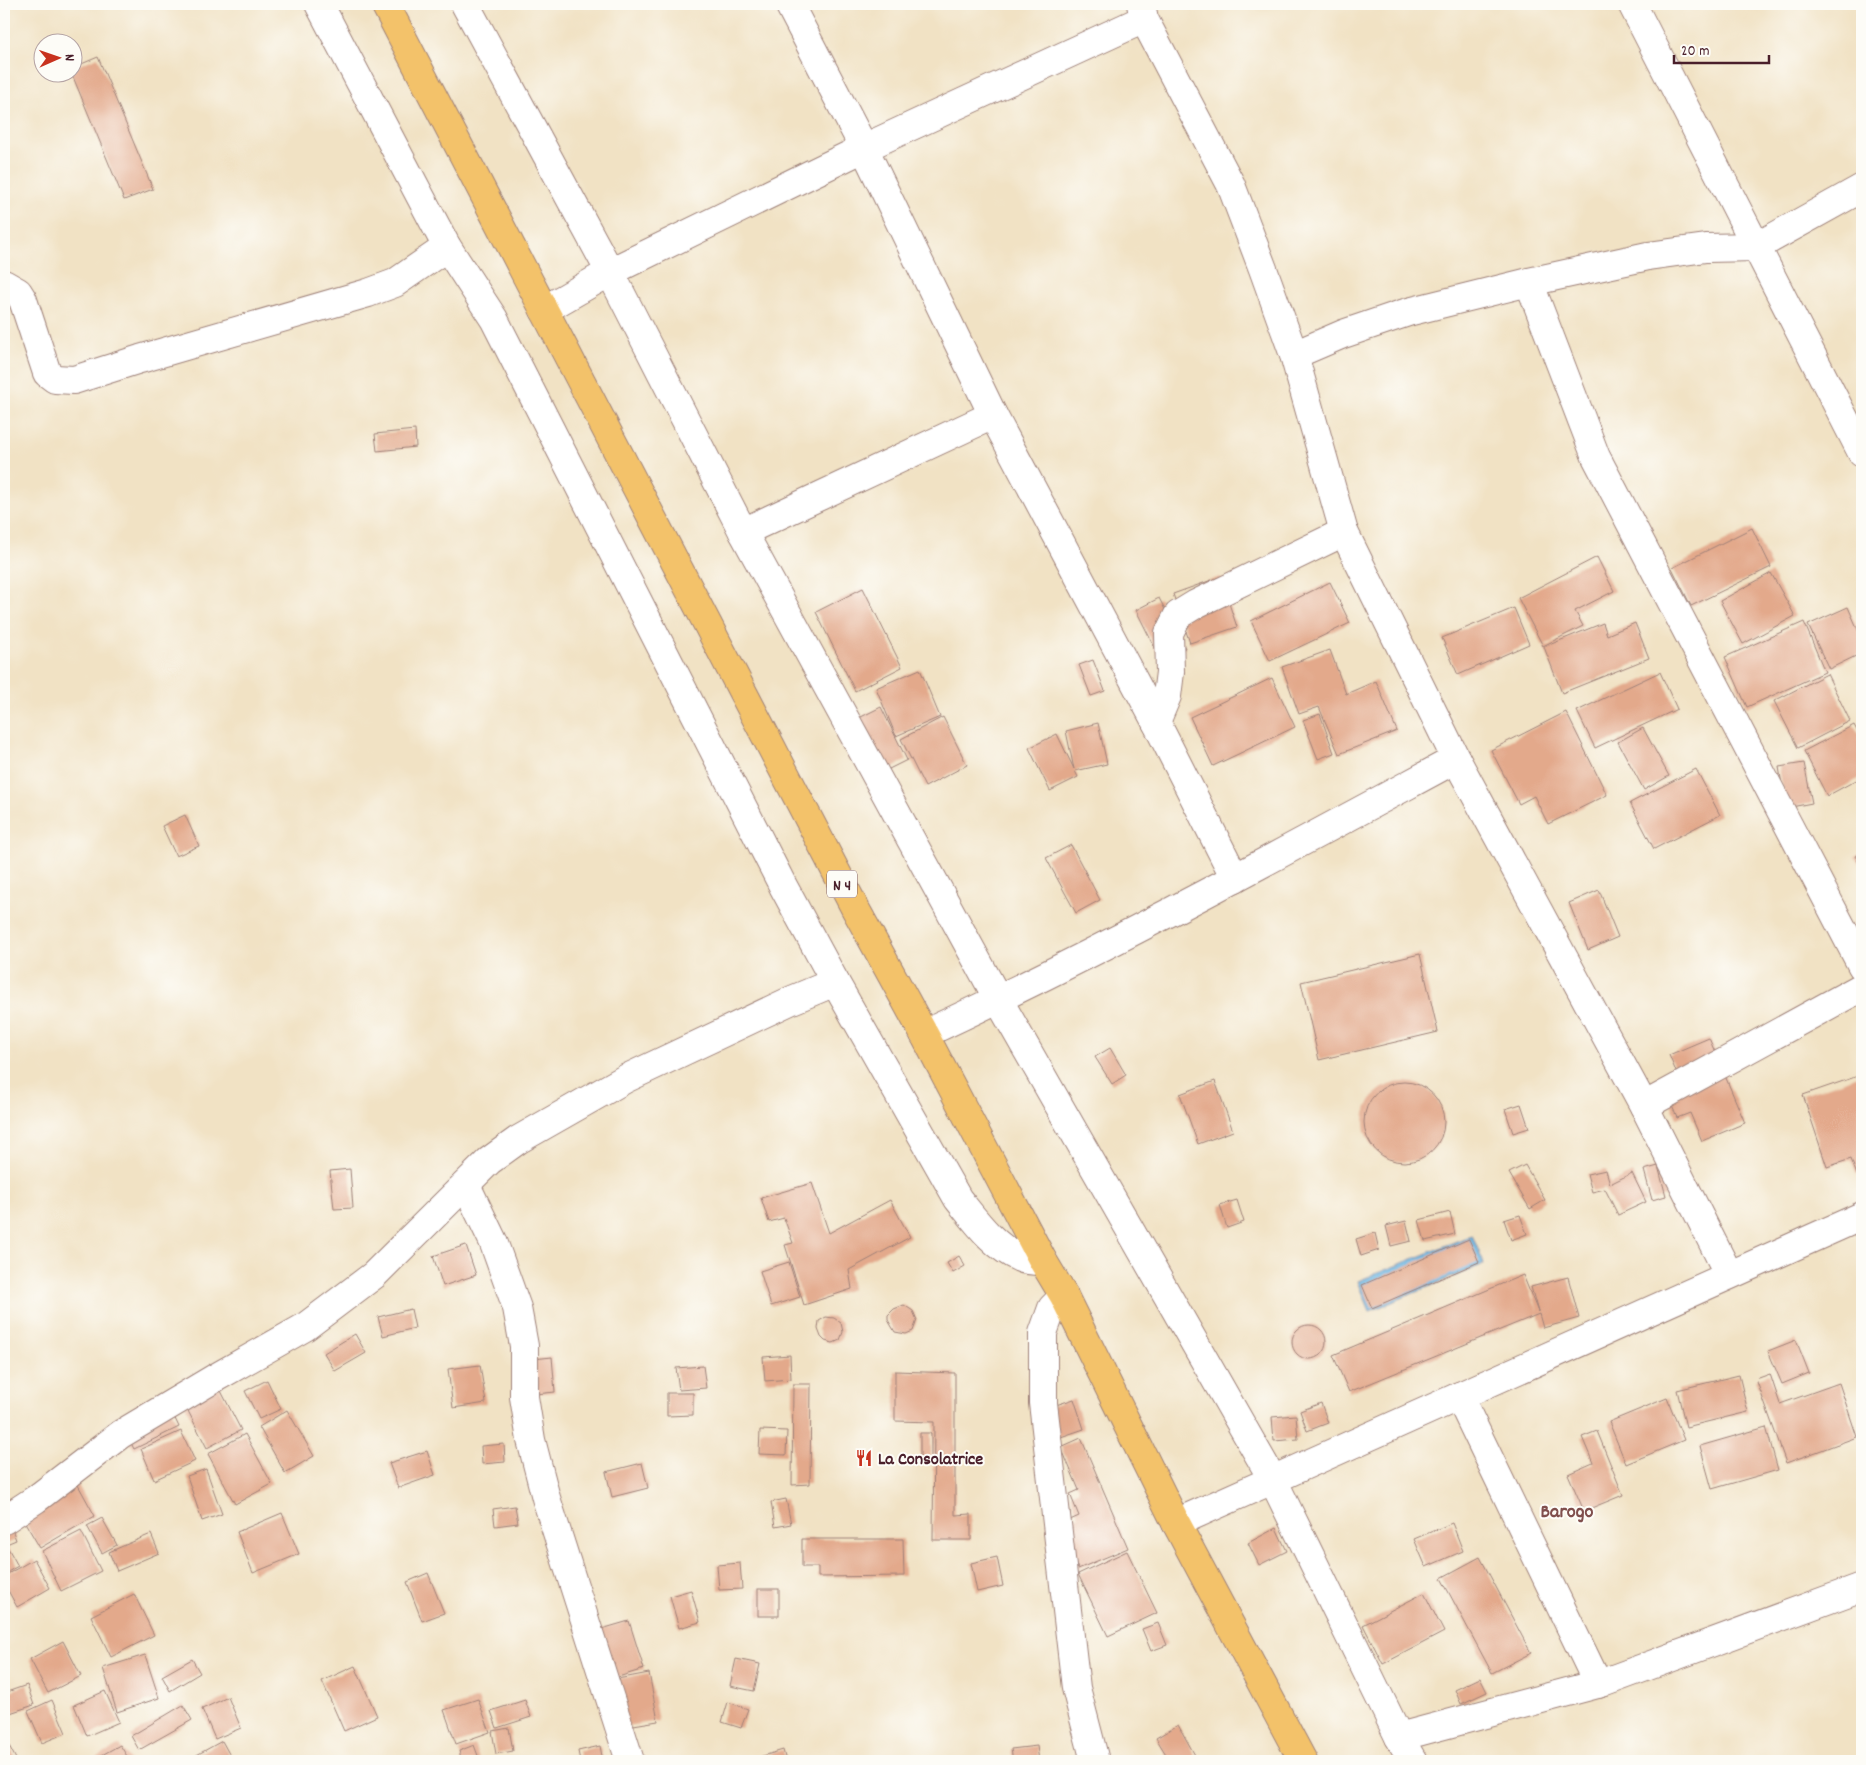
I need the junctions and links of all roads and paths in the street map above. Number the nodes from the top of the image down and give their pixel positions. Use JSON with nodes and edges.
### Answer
{"nodes":[{"id":1,"x":319,"y":4,"type":"edge"},
{"id":2,"x":385,"y":4,"type":"edge"},
{"id":3,"x":465,"y":4,"type":"edge"},
{"id":4,"x":789,"y":4,"type":"edge"},
{"id":5,"x":1632,"y":4,"type":"edge"},
{"id":6,"x":1143,"y":11,"type":"edge"},
{"id":7,"x":864,"y":148,"type":"junction"},
{"id":8,"x":1862,"y":188,"type":"edge"},
{"id":9,"x":447,"y":247,"type":"junction"},
{"id":10,"x":1756,"y":247,"type":"junction"},
{"id":11,"x":610,"y":272,"type":"junction"},
{"id":12,"x":1529,"y":282,"type":"junction"},
{"id":13,"x":4,"y":284,"type":"edge"},
{"id":14,"x":544,"y":310,"type":"junction"},
{"id":15,"x":1294,"y":355,"type":"junction"},
{"id":16,"x":993,"y":415,"type":"junction"},
{"id":17,"x":1862,"y":453,"type":"edge"},
{"id":18,"x":743,"y":532,"type":"junction"},
{"id":19,"x":1344,"y":532,"type":"junction"},
{"id":20,"x":1156,"y":722,"type":"junction"},
{"id":21,"x":1456,"y":759,"type":"junction"},
{"id":22,"x":1235,"y":878,"type":"junction"},
{"id":23,"x":1862,"y":966,"type":"edge"},
{"id":24,"x":835,"y":982,"type":"junction"},
{"id":25,"x":1862,"y":987,"type":"edge"},
{"id":26,"x":998,"y":999,"type":"junction"},
{"id":27,"x":924,"y":1034,"type":"junction"},
{"id":28,"x":1644,"y":1106,"type":"junction"},
{"id":29,"x":466,"y":1185,"type":"junction"},
{"id":30,"x":1862,"y":1216,"type":"edge"},
{"id":31,"x":1043,"y":1262,"type":"junction"},
{"id":32,"x":1729,"y":1275,"type":"junction"},
{"id":33,"x":1064,"y":1296,"type":"junction"},
{"id":34,"x":1460,"y":1396,"type":"junction"},
{"id":35,"x":1273,"y":1480,"type":"junction"},
{"id":36,"x":4,"y":1520,"type":"edge"},
{"id":37,"x":1176,"y":1523,"type":"junction"},
{"id":38,"x":1862,"y":1587,"type":"edge"},
{"id":39,"x":1598,"y":1684,"type":"junction"},
{"id":40,"x":1399,"y":1737,"type":"junction"},
{"id":41,"x":630,"y":1761,"type":"edge"},
{"id":42,"x":1095,"y":1761,"type":"edge"},
{"id":43,"x":1302,"y":1761,"type":"edge"},
{"id":44,"x":1413,"y":1761,"type":"edge"}],
"edges":[{"from":1,"to":9,"type":"street"},
{"from":2,"to":14,"type":"highway","number":"N 4"},
{"from":3,"to":11,"type":"street"},
{"from":4,"to":7,"type":"street"},
{"from":5,"to":10,"type":"street"},
{"from":6,"to":7,"type":"street"},
{"from":6,"to":15,"type":"street"},
{"from":7,"to":11,"type":"street"},
{"from":7,"to":16,"type":"street"},
{"from":8,"to":10,"type":"street"},
{"from":9,"to":13,"type":"street"},
{"from":9,"to":24,"type":"street"},
{"from":10,"to":12,"type":"street"},
{"from":10,"to":17,"type":"street"},
{"from":11,"to":14,"type":"street"},
{"from":11,"to":18,"type":"street"},
{"from":12,"to":15,"type":"street"},
{"from":12,"to":23,"type":"street"},
{"from":14,"to":27,"type":"highway","number":"N 4"},
{"from":15,"to":19,"type":"street"},
{"from":16,"to":18,"type":"street"},
{"from":16,"to":20,"type":"street"},
{"from":18,"to":26,"type":"street"},
{"from":19,"to":20,"type":"street"},
{"from":19,"to":21,"type":"street"},
{"from":20,"to":22,"type":"street"},
{"from":21,"to":22,"type":"street"},
{"from":21,"to":28,"type":"street"},
{"from":22,"to":26,"type":"street"},
{"from":24,"to":29,"type":"street"},
{"from":24,"to":31,"type":"street"},
{"from":25,"to":28,"type":"street"},
{"from":26,"to":27,"type":"street"},
{"from":26,"to":35,"type":"street"},
{"from":27,"to":31,"type":"highway","number":"N 4"},
{"from":28,"to":32,"type":"street"},
{"from":29,"to":36,"type":"street"},
{"from":29,"to":41,"type":"street"},
{"from":30,"to":32,"type":"street"},
{"from":31,"to":33,"type":"highway","number":"N 4"},
{"from":32,"to":34,"type":"street"},
{"from":33,"to":37,"type":"highway","number":"N 4"},
{"from":33,"to":42,"type":"street"},
{"from":34,"to":35,"type":"street"},
{"from":34,"to":39,"type":"street"},
{"from":35,"to":37,"type":"street"},
{"from":35,"to":40,"type":"street"},
{"from":37,"to":43,"type":"highway","number":"N 4"},
{"from":38,"to":39,"type":"street"},
{"from":39,"to":40,"type":"street"},
{"from":40,"to":44,"type":"street"}]}
